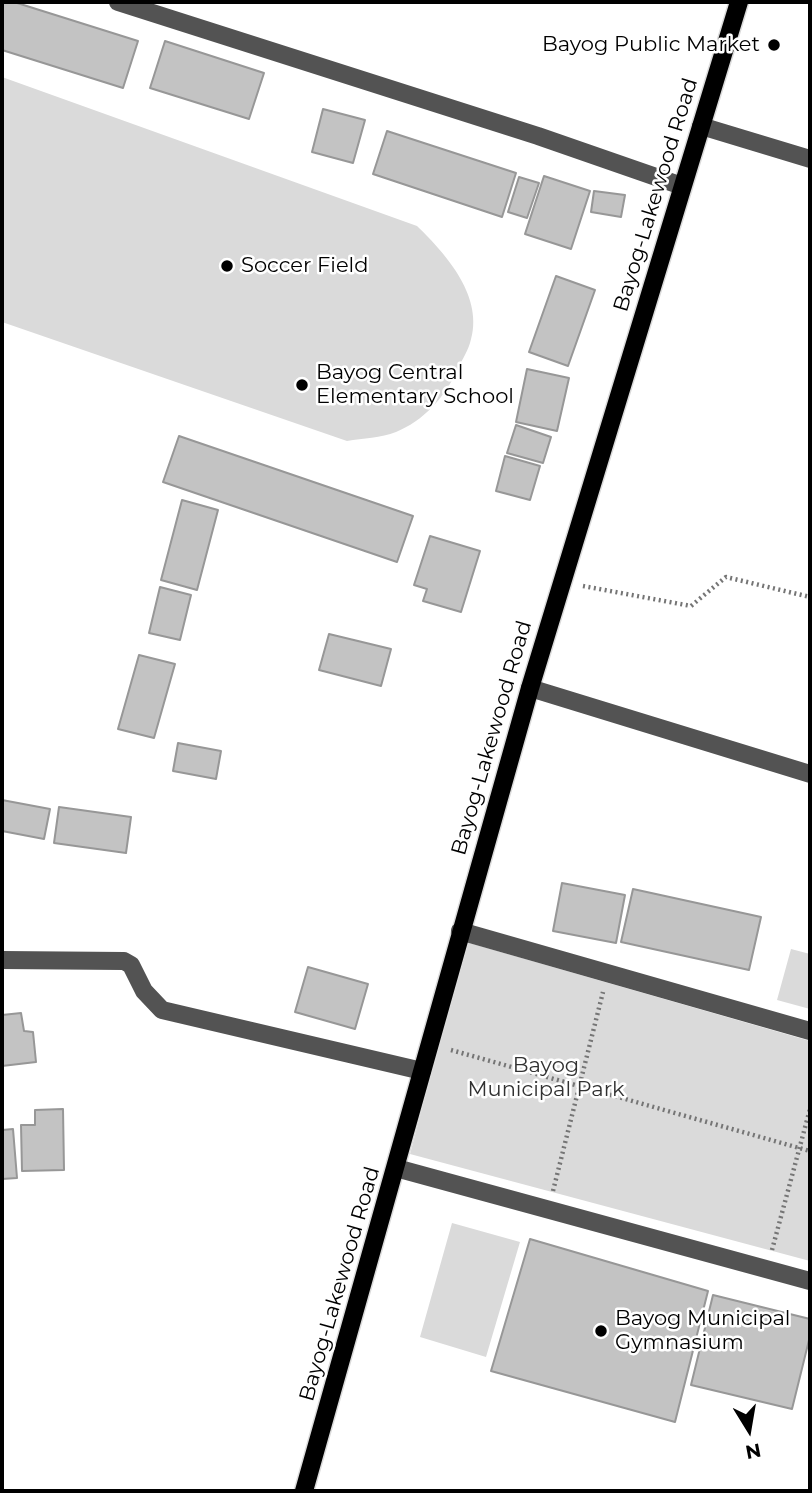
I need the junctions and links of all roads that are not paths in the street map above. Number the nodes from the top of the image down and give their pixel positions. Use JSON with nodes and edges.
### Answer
{"nodes":[{"id":1,"x":118,"y":2,"type":"edge"},
{"id":2,"x":739,"y":2,"type":"edge"},
{"id":3,"x":701,"y":126,"type":"junction"},
{"id":4,"x":810,"y":159,"type":"edge"},
{"id":5,"x":682,"y":186,"type":"junction"},
{"id":6,"x":530,"y":688,"type":"junction"},
{"id":7,"x":810,"y":774,"type":"edge"},
{"id":8,"x":460,"y":931,"type":"junction"},
{"id":9,"x":2,"y":960,"type":"edge"},
{"id":10,"x":810,"y":1031,"type":"edge"},
{"id":11,"x":422,"y":1071,"type":"junction"},
{"id":12,"x":396,"y":1168,"type":"junction"},
{"id":13,"x":810,"y":1281,"type":"edge"},
{"id":14,"x":304,"y":1491,"type":"edge"}],
"edges":[{"from":1,"to":5,"type":"street"},
{"from":2,"to":3,"type":"main road","name":"Bayog-Lakewood Road"},
{"from":3,"to":4,"type":"street"},
{"from":3,"to":5,"type":"main road","name":"Bayog-Lakewood Road"},
{"from":5,"to":6,"type":"main road","name":"Bayog-Lakewood Road"},
{"from":6,"to":7,"type":"street"},
{"from":6,"to":8,"type":"main road","name":"Bayog-Lakewood Road"},
{"from":8,"to":10,"type":"street"},
{"from":8,"to":11,"type":"main road","name":"Bayog-Lakewood Road"},
{"from":9,"to":11,"type":"street"},
{"from":11,"to":12,"type":"main road","name":"Bayog-Lakewood Road"},
{"from":12,"to":13,"type":"street"},
{"from":12,"to":14,"type":"main road","name":"Bayog-Lakewood Road"}]}
